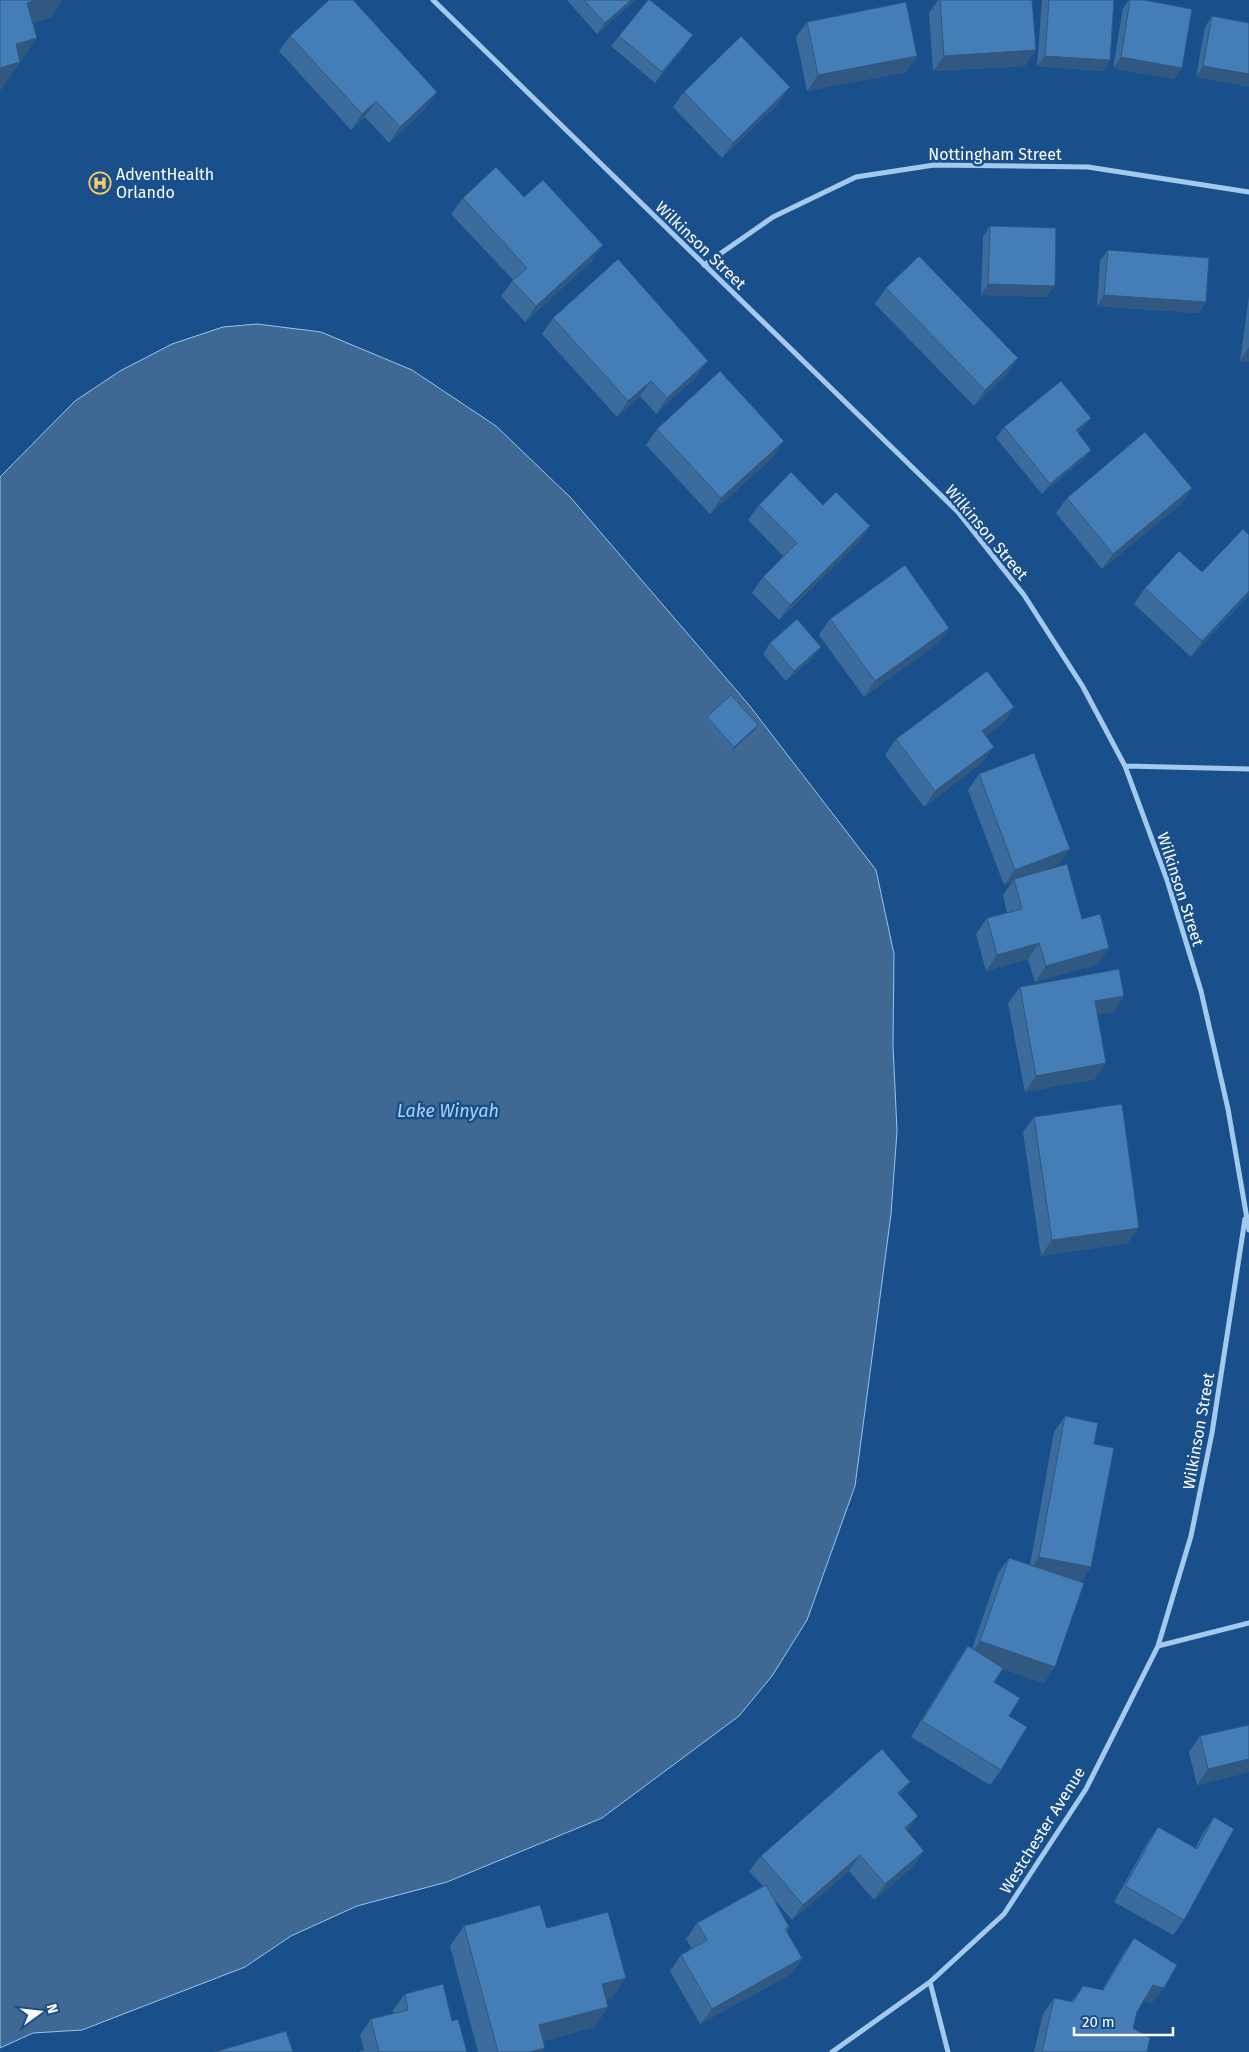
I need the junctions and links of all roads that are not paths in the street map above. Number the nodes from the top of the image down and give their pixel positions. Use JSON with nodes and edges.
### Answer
{"nodes":[{"id":1,"x":433,"y":0,"type":"edge"},
{"id":2,"x":1249,"y":192,"type":"edge"},
{"id":3,"x":704,"y":265,"type":"junction"},
{"id":4,"x":1125,"y":766,"type":"junction"},
{"id":5,"x":1249,"y":769,"type":"edge"},
{"id":6,"x":1245,"y":1216,"type":"junction"},
{"id":7,"x":1249,"y":1230,"type":"edge"},
{"id":8,"x":1249,"y":1623,"type":"edge"},
{"id":9,"x":1158,"y":1646,"type":"junction"},
{"id":10,"x":930,"y":1982,"type":"junction"},
{"id":11,"x":832,"y":2052,"type":"edge"},
{"id":12,"x":948,"y":2052,"type":"edge"}],
"edges":[{"from":1,"to":3,"type":"street","name":"Wilkinson Street"},
{"from":2,"to":3,"type":"street","name":"Nottingham Street"},
{"from":3,"to":4,"type":"street","name":"Wilkinson Street"},
{"from":4,"to":5,"type":"street"},
{"from":4,"to":6,"type":"street","name":"Wilkinson Street"},
{"from":6,"to":7,"type":"street","name":"Wilkinson Street"},
{"from":6,"to":9,"type":"street","name":"Wilkinson Street"},
{"from":8,"to":9,"type":"street"},
{"from":9,"to":10,"type":"street","name":"Westchester Avenue"},
{"from":10,"to":11,"type":"street","name":"Westchester Avenue"},
{"from":10,"to":12,"type":"street"}]}
